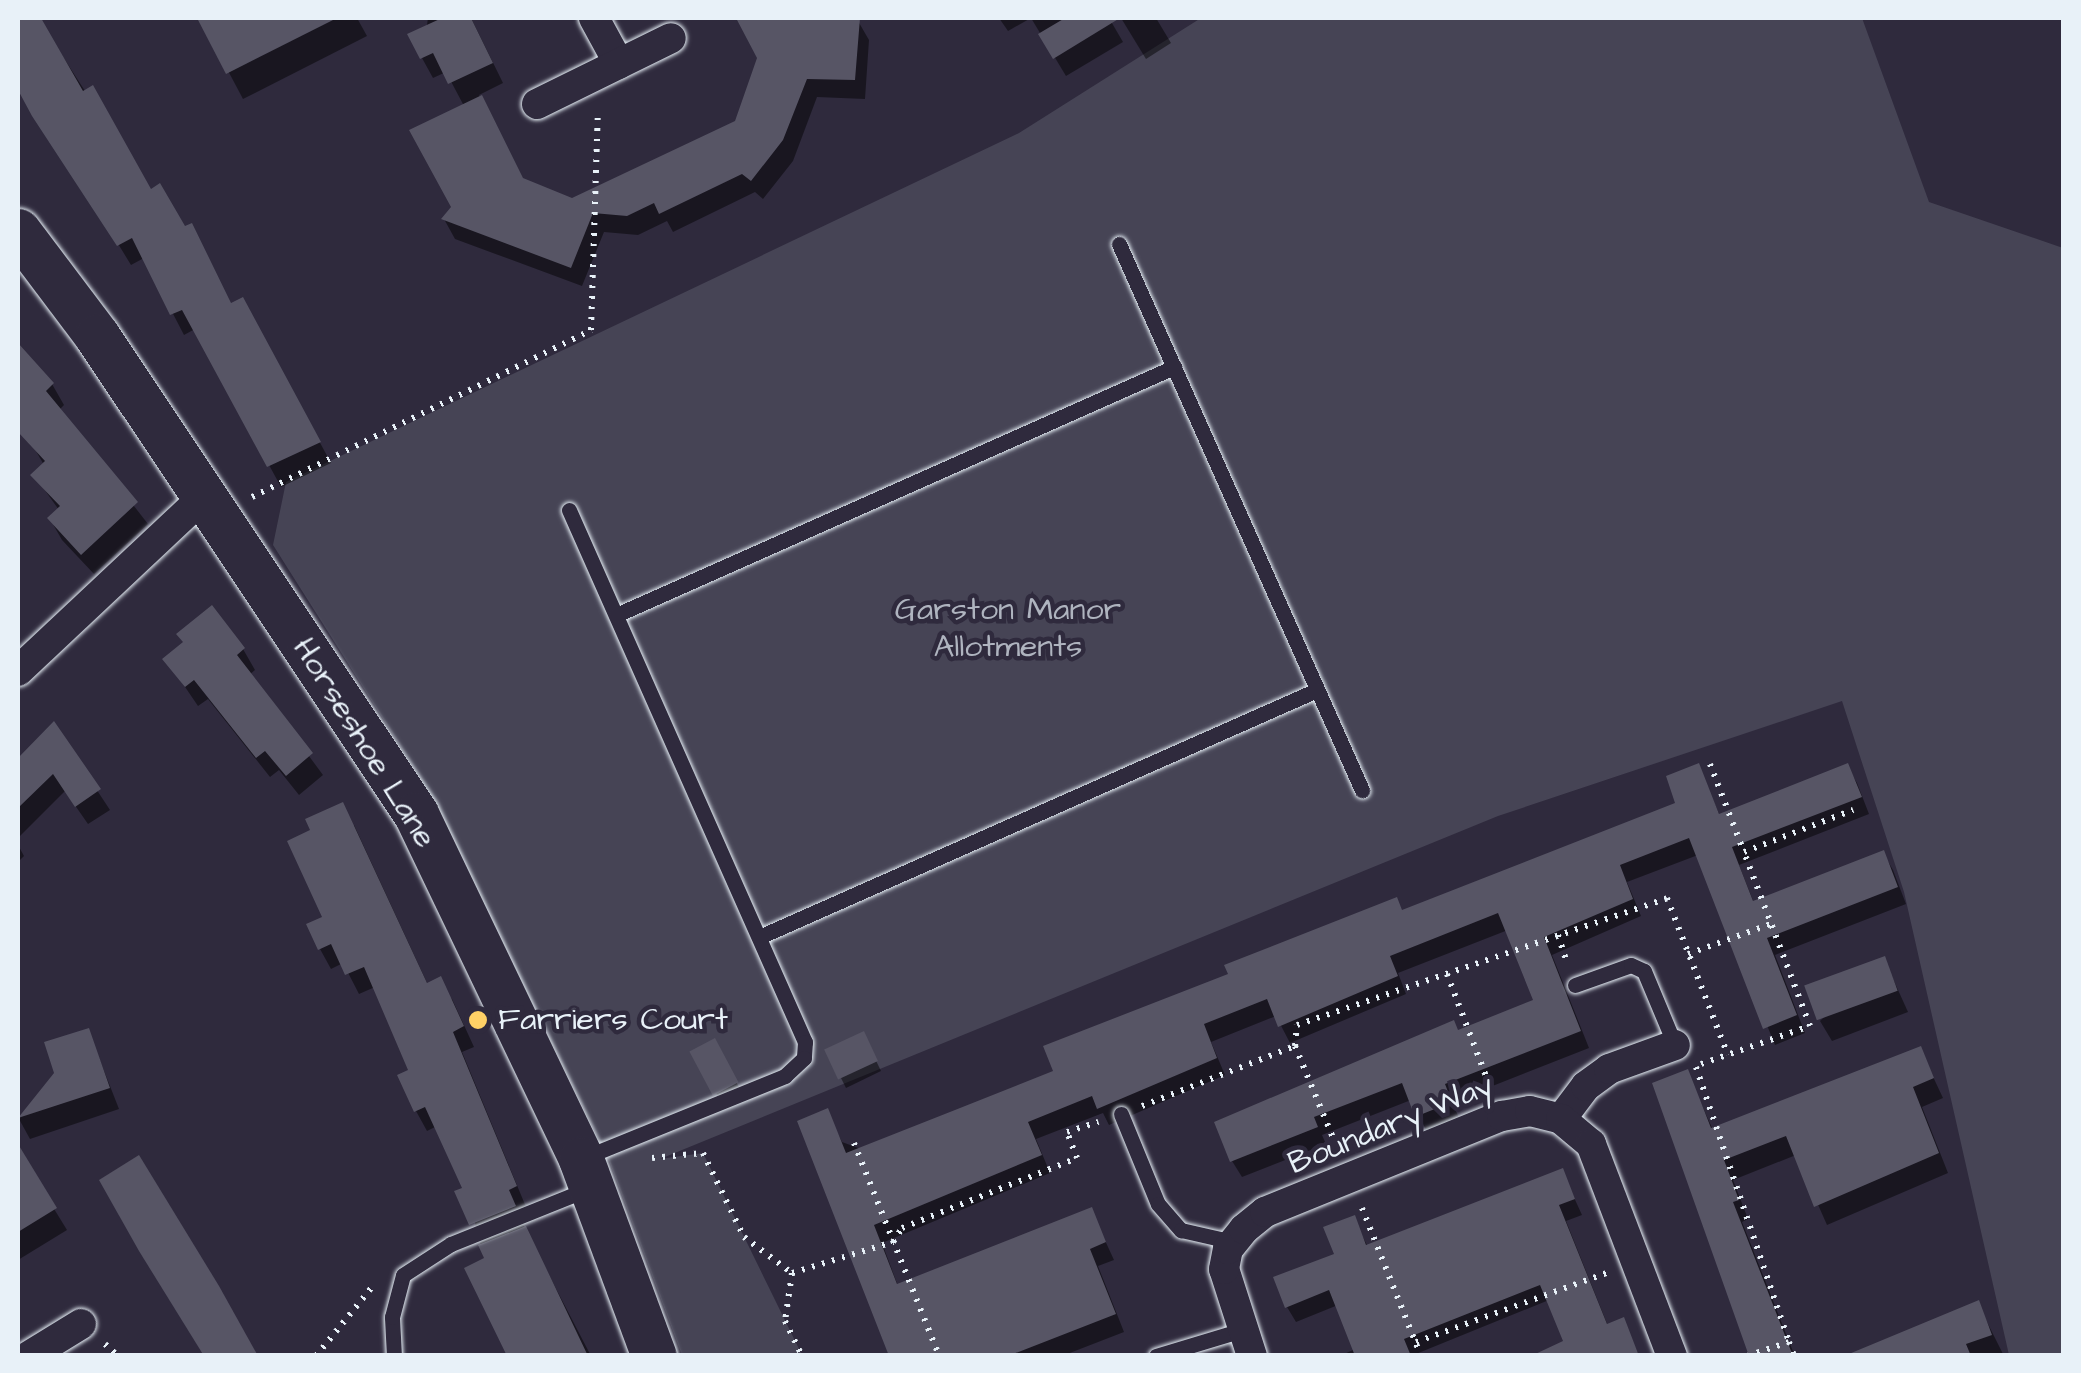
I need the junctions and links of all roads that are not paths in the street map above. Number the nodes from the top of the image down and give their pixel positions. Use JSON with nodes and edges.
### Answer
{"nodes":[{"id":1,"x":594,"y":18,"type":"edge"},
{"id":2,"x":671,"y":38,"type":"dead end"},
{"id":3,"x":606,"y":70,"type":"junction"},
{"id":4,"x":536,"y":104,"type":"dead end"},
{"id":5,"x":18,"y":231,"type":"edge"},
{"id":6,"x":1119,"y":244,"type":"dead end"},
{"id":7,"x":1174,"y":368,"type":"junction"},
{"id":8,"x":209,"y":506,"type":"junction"},
{"id":9,"x":569,"y":510,"type":"dead end"},
{"id":10,"x":616,"y":615,"type":"junction"},
{"id":11,"x":18,"y":671,"type":"edge"},
{"id":12,"x":1318,"y":690,"type":"junction"},
{"id":13,"x":1362,"y":790,"type":"dead end"},
{"id":14,"x":759,"y":937,"type":"junction"},
{"id":15,"x":1575,"y":985,"type":"dead end"},
{"id":16,"x":1686,"y":1056,"type":"joint"},
{"id":17,"x":1121,"y":1114,"type":"road end"},
{"id":18,"x":1561,"y":1119,"type":"junction"},
{"id":19,"x":586,"y":1173,"type":"junction"},
{"id":20,"x":1234,"y":1242,"type":"junction"},
{"id":21,"x":81,"y":1324,"type":"dead end"},
{"id":22,"x":1248,"y":1342,"type":"edge"},
{"id":23,"x":30,"y":1356,"type":"edge"},
{"id":24,"x":394,"y":1356,"type":"edge"},
{"id":25,"x":654,"y":1356,"type":"edge"},
{"id":26,"x":1156,"y":1356,"type":"edge"},
{"id":27,"x":1672,"y":1356,"type":"edge"}],
"edges":[{"from":1,"to":3,"type":"street"},
{"from":2,"to":3,"type":"street"},
{"from":3,"to":4,"type":"street"},
{"from":5,"to":8,"type":"street","name":"Horseshoe Lane"},
{"from":6,"to":7,"type":"lane"},
{"from":7,"to":10,"type":"lane"},
{"from":7,"to":12,"type":"lane"},
{"from":8,"to":11,"type":"street"},
{"from":8,"to":19,"type":"street","name":"Horseshoe Lane"},
{"from":9,"to":10,"type":"lane"},
{"from":10,"to":14,"type":"lane"},
{"from":12,"to":13,"type":"lane"},
{"from":12,"to":14,"type":"lane"},
{"from":14,"to":19,"type":"lane"},
{"from":15,"to":16,"type":"lane"},
{"from":16,"to":18,"type":"street"},
{"from":17,"to":20,"type":"lane"},
{"from":18,"to":20,"type":"street","name":"Boundary Way"},
{"from":18,"to":27,"type":"street"},
{"from":19,"to":24,"type":"lane"},
{"from":19,"to":25,"type":"street","name":"Horseshoe Lane"},
{"from":20,"to":22,"type":"street"},
{"from":21,"to":23,"type":"street"},
{"from":22,"to":26,"type":"lane"}]}
